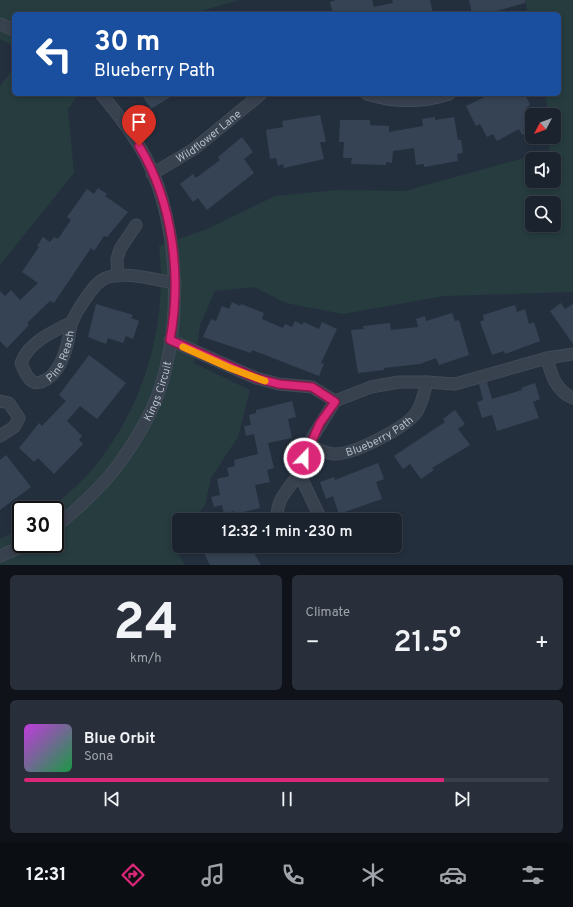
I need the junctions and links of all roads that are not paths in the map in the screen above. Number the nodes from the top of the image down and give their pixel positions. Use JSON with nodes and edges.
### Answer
{"nodes":[{"id":1,"x":0,"y":24,"type":"edge"},
{"id":2,"x":12,"y":29,"type":"edge"},
{"id":3,"x":103,"y":96,"type":"edge"},
{"id":4,"x":259,"y":96,"type":"edge"},
{"id":5,"x":374,"y":96,"type":"edge"},
{"id":6,"x":444,"y":96,"type":"edge"},
{"id":7,"x":152,"y":174,"type":"junction"},
{"id":8,"x":136,"y":225,"type":"dead end"},
{"id":9,"x":118,"y":276,"type":"junction"},
{"id":10,"x":175,"y":282,"type":"junction"},
{"id":11,"x":72,"y":322,"type":"junction"},
{"id":12,"x":170,"y":340,"type":"junction"},
{"id":13,"x":573,"y":354,"type":"edge"},
{"id":14,"x":547,"y":358,"type":"junction"},
{"id":15,"x":427,"y":382,"type":"junction"},
{"id":16,"x":573,"y":398,"type":"edge"},
{"id":17,"x":0,"y":401,"type":"edge"},
{"id":18,"x":335,"y":402,"type":"junction"},
{"id":19,"x":0,"y":436,"type":"edge"},
{"id":20,"x":309,"y":443,"type":"junction"},
{"id":21,"x":299,"y":473,"type":"junction"},
{"id":22,"x":278,"y":513,"type":"edge"},
{"id":23,"x":318,"y":513,"type":"edge"},
{"id":24,"x":64,"y":519,"type":"edge"},
{"id":25,"x":12,"y":551,"type":"edge"},
{"id":26,"x":0,"y":556,"type":"edge"}],
"edges":[{"from":1,"to":2,"type":"street"},
{"from":3,"to":7,"type":"street","name":"Kings Circuit"},
{"from":4,"to":7,"type":"street","name":"Wildflower Lane"},
{"from":5,"to":6,"type":"street"},
{"from":7,"to":10,"type":"street","name":"Kings Circuit"},
{"from":8,"to":9,"type":"street"},
{"from":9,"to":10,"type":"street","name":"Pine Reach"},
{"from":9,"to":11,"type":"street","name":"Pine Reach"},
{"from":10,"to":12,"type":"street","name":"Kings Circuit"},
{"from":11,"to":11,"type":"street","name":"Pine Reach"},
{"from":12,"to":18,"type":"street"},
{"from":12,"to":24,"type":"street","name":"Kings Circuit"},
{"from":13,"to":14,"type":"street"},
{"from":14,"to":15,"type":"street"},
{"from":14,"to":16,"type":"street"},
{"from":15,"to":18,"type":"street"},
{"from":15,"to":20,"type":"street","name":"Blueberry Path"},
{"from":17,"to":19,"type":"street"},
{"from":18,"to":20,"type":"street"},
{"from":20,"to":21,"type":"street"},
{"from":21,"to":22,"type":"street"},
{"from":21,"to":23,"type":"street"},
{"from":25,"to":26,"type":"street"}]}
